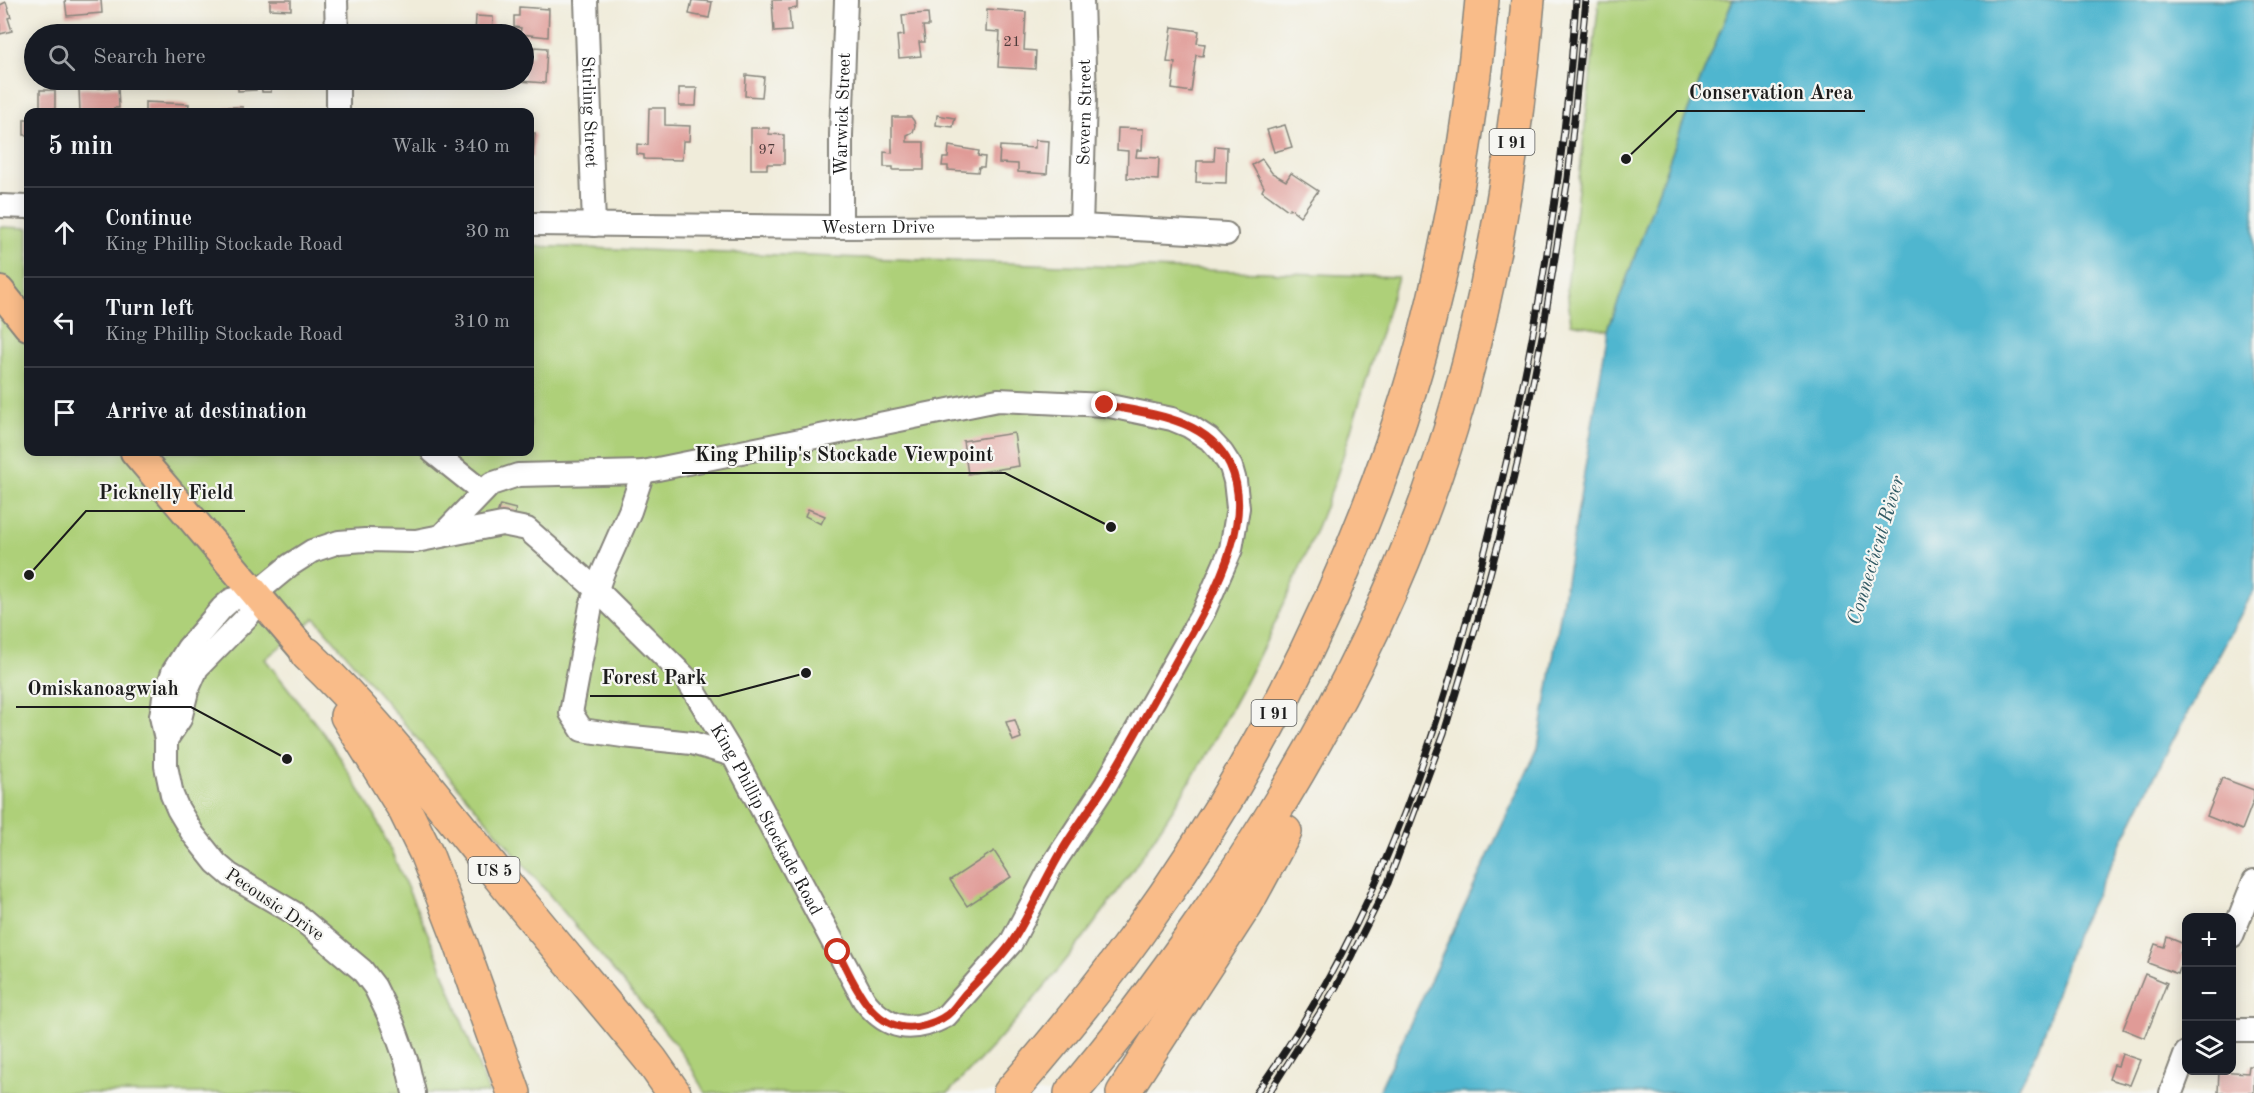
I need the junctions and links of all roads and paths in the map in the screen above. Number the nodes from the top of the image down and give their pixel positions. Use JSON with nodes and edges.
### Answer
{"nodes":[{"id":1,"x":336,"y":0,"type":"edge"},
{"id":2,"x":586,"y":0,"type":"edge"},
{"id":3,"x":846,"y":0,"type":"edge"},
{"id":4,"x":1082,"y":0,"type":"edge"},
{"id":5,"x":1482,"y":0,"type":"edge"},
{"id":6,"x":1528,"y":0,"type":"edge"},
{"id":7,"x":336,"y":24,"type":"edge"},
{"id":8,"x":338,"y":90,"type":"edge"},
{"id":9,"x":338,"y":108,"type":"edge"},
{"id":10,"x":0,"y":206,"type":"edge"},
{"id":11,"x":24,"y":207,"type":"edge"},
{"id":12,"x":534,"y":224,"type":"edge"},
{"id":13,"x":594,"y":225,"type":"junction"},
{"id":14,"x":841,"y":226,"type":"junction"},
{"id":15,"x":1081,"y":226,"type":"junction"},
{"id":16,"x":1226,"y":234,"type":"dead end"},
{"id":17,"x":0,"y":291,"type":"edge"},
{"id":18,"x":24,"y":321,"type":"edge"},
{"id":19,"x":138,"y":456,"type":"edge"},
{"id":20,"x":438,"y":456,"type":"edge"},
{"id":21,"x":643,"y":472,"type":"junction"},
{"id":22,"x":483,"y":492,"type":"junction"},
{"id":23,"x":441,"y":536,"type":"junction"},
{"id":24,"x":597,"y":590,"type":"junction"},
{"id":25,"x":256,"y":593,"type":"junction"},
{"id":26,"x":307,"y":654,"type":"junction"},
{"id":27,"x":1324,"y":728,"type":"junction"},
{"id":28,"x":733,"y":755,"type":"junction"},
{"id":29,"x":2254,"y":881,"type":"edge"},
{"id":30,"x":2236,"y":926,"type":"edge"},
{"id":31,"x":2236,"y":1030,"type":"edge"},
{"id":32,"x":2254,"y":1030,"type":"edge"},
{"id":33,"x":2182,"y":1066,"type":"edge"},
{"id":34,"x":414,"y":1093,"type":"edge"},
{"id":35,"x":514,"y":1093,"type":"edge"},
{"id":36,"x":674,"y":1093,"type":"edge"},
{"id":37,"x":1010,"y":1093,"type":"edge"},
{"id":38,"x":1071,"y":1093,"type":"edge"},
{"id":39,"x":1123,"y":1093,"type":"edge"},
{"id":40,"x":2171,"y":1093,"type":"edge"}],
"edges":[{"from":1,"to":7,"type":"street"},
{"from":2,"to":13,"type":"street","name":"Stirling Street"},
{"from":3,"to":14,"type":"street","name":"Warwick Street"},
{"from":4,"to":15,"type":"street","name":"Severn Street"},
{"from":5,"to":37,"type":"highway","number":"I 91"},
{"from":6,"to":27,"type":"highway","number":"I 91"},
{"from":8,"to":9,"type":"street"},
{"from":10,"to":11,"type":"street"},
{"from":12,"to":13,"type":"street","name":"Western Drive"},
{"from":13,"to":14,"type":"street","name":"Western Drive"},
{"from":14,"to":15,"type":"street","name":"Western Drive"},
{"from":15,"to":16,"type":"street","name":"Western Drive"},
{"from":17,"to":18,"type":"main road"},
{"from":19,"to":25,"type":"main road","number":"US 5"},
{"from":20,"to":22,"type":"street"},
{"from":21,"to":22,"type":"street","name":"King Phillip Stockade Road"},
{"from":21,"to":24,"type":"street"},
{"from":21,"to":28,"type":"street","name":"King Phillip Stockade Road"},
{"from":22,"to":23,"type":"street","name":"King Phillip Stockade Road"},
{"from":23,"to":24,"type":"street","name":"King Phillip Stockade Road"},
{"from":23,"to":25,"type":"street","name":"King Phillip Stockade Road"},
{"from":24,"to":28,"type":"street","name":"King Phillip Stockade Road"},
{"from":24,"to":28,"type":"street"},
{"from":25,"to":26,"type":"main road","number":"US 5"},
{"from":25,"to":34,"type":"street","name":"Pecousic Drive"},
{"from":26,"to":35,"type":"highway","number":"US 5"},
{"from":26,"to":36,"type":"highway","number":"US 5"},
{"from":27,"to":38,"type":"highway","number":"I 91"},
{"from":27,"to":39,"type":"highway"},
{"from":29,"to":30,"type":"street"},
{"from":31,"to":32,"type":"street"},
{"from":33,"to":40,"type":"street"}]}
